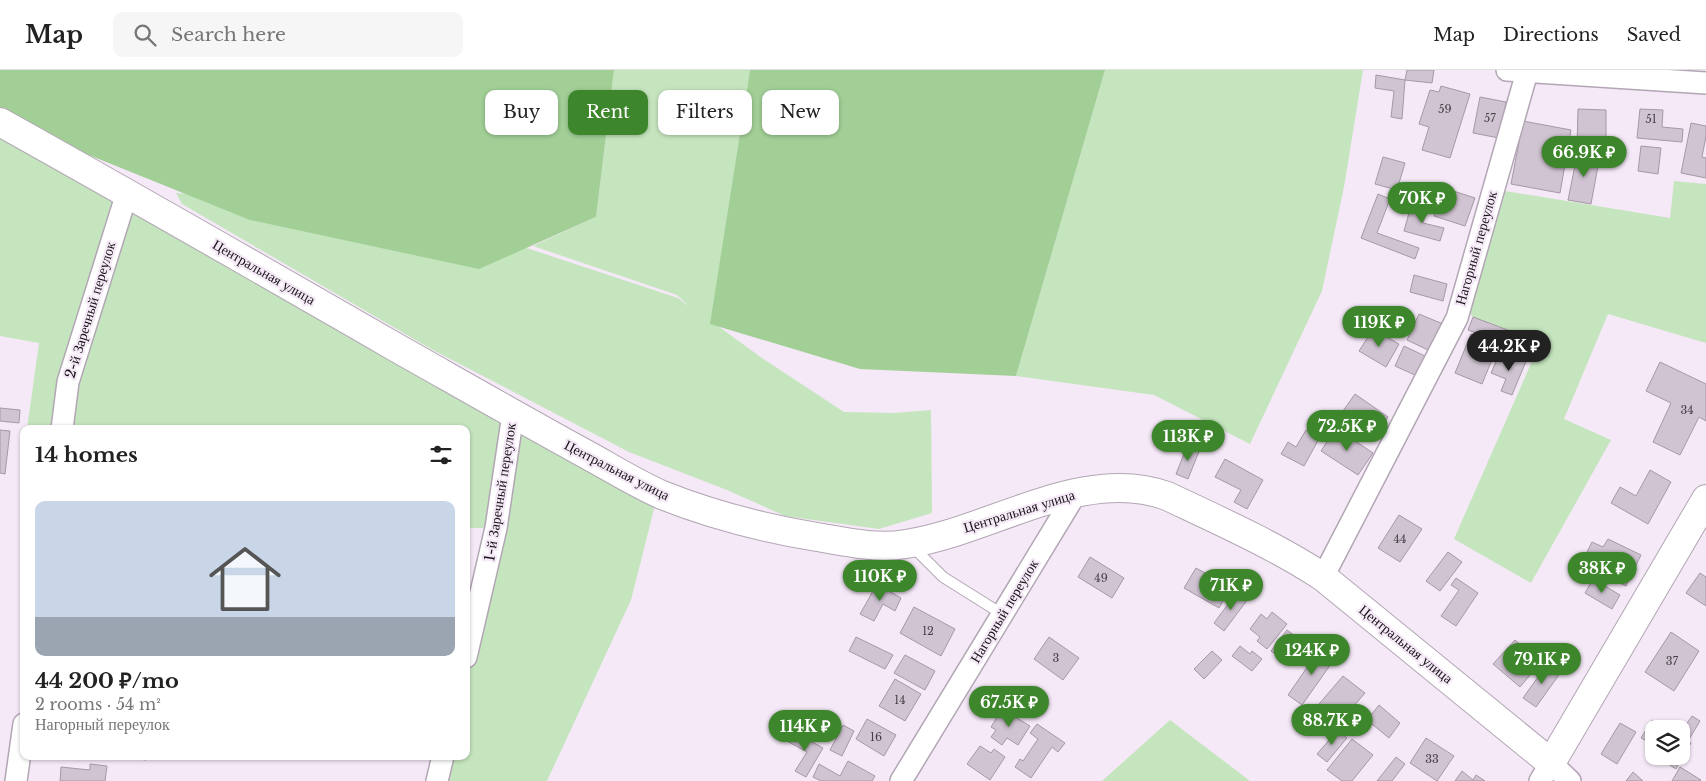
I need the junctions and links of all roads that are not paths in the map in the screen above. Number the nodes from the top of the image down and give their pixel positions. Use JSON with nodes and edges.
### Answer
{"nodes":[{"id":1,"x":1517,"y":71,"type":"edge"},
{"id":2,"x":1706,"y":83,"type":"edge"},
{"id":3,"x":0,"y":122,"type":"edge"},
{"id":4,"x":127,"y":193,"type":"junction"},
{"id":5,"x":513,"y":414,"type":"junction"},
{"id":6,"x":63,"y":425,"type":"edge"},
{"id":7,"x":1076,"y":492,"type":"junction"},
{"id":8,"x":1706,"y":499,"type":"edge"},
{"id":9,"x":910,"y":544,"type":"junction"},
{"id":10,"x":1323,"y":577,"type":"junction"},
{"id":11,"x":1002,"y":614,"type":"junction"},
{"id":12,"x":470,"y":640,"type":"edge"},
{"id":13,"x":20,"y":752,"type":"edge"},
{"id":14,"x":442,"y":760,"type":"edge"},
{"id":15,"x":1553,"y":775,"type":"edge"},
{"id":16,"x":16,"y":781,"type":"edge"},
{"id":17,"x":437,"y":781,"type":"edge"},
{"id":18,"x":901,"y":781,"type":"edge"}],
"edges":[{"from":1,"to":2,"type":"street"},
{"from":1,"to":10,"type":"street","name":"Нагорный переулок"},
{"from":3,"to":4,"type":"street","name":"Центральная улица"},
{"from":4,"to":5,"type":"street","name":"Центральная улица"},
{"from":4,"to":6,"type":"street","name":"2-й Заречный переулок"},
{"from":5,"to":9,"type":"street","name":"Центральная улица"},
{"from":5,"to":12,"type":"street","name":"1-й Заречный переулок"},
{"from":7,"to":9,"type":"street","name":"Центральная улица"},
{"from":7,"to":10,"type":"street","name":"Центральная улица"},
{"from":7,"to":11,"type":"street","name":"Нагорный переулок"},
{"from":8,"to":15,"type":"street"},
{"from":9,"to":11,"type":"lane"},
{"from":10,"to":15,"type":"street","name":"Центральная улица"},
{"from":11,"to":18,"type":"street","name":"Нагорный переулок"},
{"from":13,"to":16,"type":"street"},
{"from":14,"to":17,"type":"street"}]}
